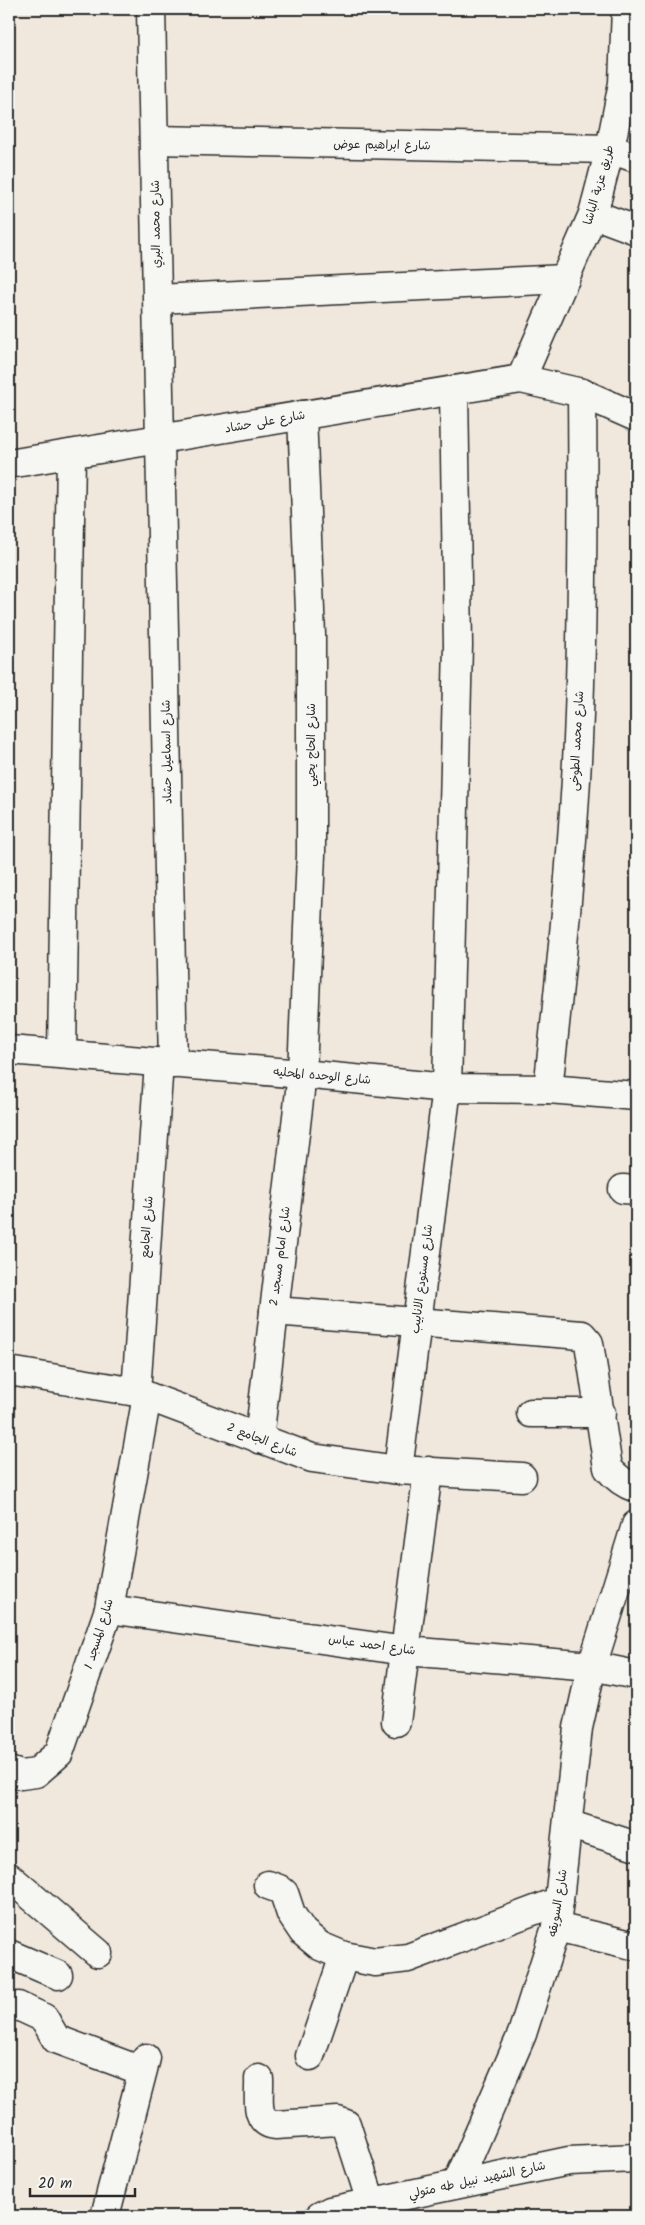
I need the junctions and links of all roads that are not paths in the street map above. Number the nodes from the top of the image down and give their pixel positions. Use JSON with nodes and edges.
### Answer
{"nodes":[{"id":1,"x":151,"y":9,"type":"edge"},
{"id":2,"x":626,"y":9,"type":"edge"},
{"id":3,"x":154,"y":140,"type":"junction"},
{"id":4,"x":610,"y":150,"type":"junction"},
{"id":5,"x":636,"y":158,"type":"edge"},
{"id":6,"x":594,"y":214,"type":"junction"},
{"id":7,"x":636,"y":230,"type":"edge"},
{"id":8,"x":565,"y":279,"type":"junction"},
{"id":9,"x":158,"y":299,"type":"junction"},
{"id":10,"x":521,"y":379,"type":"junction"},
{"id":11,"x":454,"y":390,"type":"junction"},
{"id":12,"x":582,"y":393,"type":"junction"},
{"id":13,"x":302,"y":416,"type":"junction"},
{"id":14,"x":636,"y":417,"type":"edge"},
{"id":15,"x":161,"y":440,"type":"junction"},
{"id":16,"x":70,"y":454,"type":"junction"},
{"id":17,"x":9,"y":464,"type":"edge"},
{"id":18,"x":9,"y":1050,"type":"edge"},
{"id":19,"x":62,"y":1054,"type":"junction"},
{"id":20,"x":166,"y":1063,"type":"junction"},
{"id":21,"x":302,"y":1074,"type":"junction"},
{"id":22,"x":447,"y":1088,"type":"junction"},
{"id":23,"x":548,"y":1089,"type":"junction"},
{"id":24,"x":636,"y":1096,"type":"edge"},
{"id":25,"x":274,"y":1311,"type":"junction"},
{"id":26,"x":417,"y":1322,"type":"junction"},
{"id":27,"x":9,"y":1372,"type":"edge"},
{"id":28,"x":141,"y":1394,"type":"junction"},
{"id":29,"x":531,"y":1413,"type":"dead end"},
{"id":30,"x":601,"y":1413,"type":"junction"},
{"id":31,"x":259,"y":1439,"type":"junction"},
{"id":32,"x":398,"y":1470,"type":"junction"},
{"id":33,"x":428,"y":1471,"type":"junction"},
{"id":34,"x":522,"y":1477,"type":"dead end"},
{"id":35,"x":636,"y":1488,"type":"edge"},
{"id":36,"x":636,"y":1525,"type":"edge"},
{"id":37,"x":109,"y":1608,"type":"junction"},
{"id":38,"x":406,"y":1651,"type":"junction"},
{"id":39,"x":592,"y":1666,"type":"junction"},
{"id":40,"x":636,"y":1676,"type":"edge"},
{"id":41,"x":396,"y":1722,"type":"dead end"},
{"id":42,"x":9,"y":1771,"type":"edge"},
{"id":43,"x":568,"y":1824,"type":"junction"},
{"id":44,"x":636,"y":1846,"type":"edge"},
{"id":45,"x":9,"y":1877,"type":"edge"},
{"id":46,"x":268,"y":1885,"type":"dead end"},
{"id":47,"x":558,"y":1914,"type":"junction"},
{"id":48,"x":636,"y":1946,"type":"edge"},
{"id":49,"x":9,"y":1954,"type":"edge"},
{"id":50,"x":98,"y":1954,"type":"dead end"},
{"id":51,"x":344,"y":1956,"type":"junction"},
{"id":52,"x":58,"y":1975,"type":"dead end"},
{"id":53,"x":18,"y":2006,"type":"dead end"},
{"id":54,"x":310,"y":2056,"type":"dead end"},
{"id":55,"x":259,"y":2079,"type":"dead end"},
{"id":56,"x":636,"y":2158,"type":"edge"},
{"id":57,"x":457,"y":2184,"type":"junction"},
{"id":58,"x":371,"y":2202,"type":"junction"},
{"id":59,"x":105,"y":2216,"type":"edge"},
{"id":60,"x":320,"y":2216,"type":"edge"}],
"edges":[{"from":1,"to":3,"type":"street","name":"شارع محمد البري"},
{"from":2,"to":4,"type":"street","name":"طريق عزبة الباشا"},
{"from":3,"to":4,"type":"street","name":"شارع ابراهيم عوض"},
{"from":3,"to":9,"type":"street","name":"شارع محمد البري"},
{"from":4,"to":5,"type":"street","name":"شارع ابراهيم عوض"},
{"from":4,"to":6,"type":"street","name":"طريق عزبة الباشا"},
{"from":6,"to":7,"type":"street"},
{"from":6,"to":8,"type":"street","name":"طريق عزبة الباشا"},
{"from":8,"to":9,"type":"street"},
{"from":8,"to":10,"type":"street","name":"طريق عزبة الباشا"},
{"from":9,"to":15,"type":"street","name":"شارع محمد البري"},
{"from":10,"to":11,"type":"street","name":"شارع على حشاد"},
{"from":10,"to":12,"type":"street"},
{"from":11,"to":13,"type":"street","name":"شارع على حشاد"},
{"from":11,"to":22,"type":"street","name":"شارع مستودع الانابيب"},
{"from":12,"to":14,"type":"street"},
{"from":12,"to":23,"type":"street","name":"شارع محمد الطوخى"},
{"from":13,"to":15,"type":"street","name":"شارع على حشاد"},
{"from":13,"to":21,"type":"street","name":"شارع الحاج يحيي"},
{"from":15,"to":16,"type":"street","name":"شارع على حشاد"},
{"from":15,"to":20,"type":"street","name":"شارع اسماعيل حشاد"},
{"from":16,"to":17,"type":"street","name":"شارع على حشاد"},
{"from":16,"to":19,"type":"street"},
{"from":18,"to":19,"type":"street","name":"شارع الوحده المحليه"},
{"from":19,"to":20,"type":"street","name":"شارع الوحده المحليه"},
{"from":20,"to":21,"type":"street","name":"شارع الوحده المحليه"},
{"from":20,"to":28,"type":"street","name":"شارع الجامع"},
{"from":21,"to":22,"type":"street","name":"شارع الوحده المحليه"},
{"from":21,"to":25,"type":"street","name":"شارع امام مسجد 2"},
{"from":22,"to":23,"type":"street","name":"شارع الوحده المحليه"},
{"from":22,"to":26,"type":"street","name":"شارع مستودع الانابيب"},
{"from":23,"to":24,"type":"street","name":"شارع الوحده المحليه"},
{"from":25,"to":26,"type":"street"},
{"from":25,"to":31,"type":"street","name":"شارع امام مسجد 2"},
{"from":26,"to":30,"type":"street"},
{"from":26,"to":32,"type":"street","name":"شارع مستودع الانابيب"},
{"from":27,"to":28,"type":"street","name":"شارع الجامع 2"},
{"from":28,"to":31,"type":"street","name":"شارع الجامع 2"},
{"from":28,"to":37,"type":"street","name":"شارع المسجد 1"},
{"from":29,"to":30,"type":"street"},
{"from":30,"to":35,"type":"street"},
{"from":31,"to":32,"type":"street","name":"شارع الجامع 2"},
{"from":32,"to":33,"type":"street","name":"شارع الجامع 2"},
{"from":33,"to":34,"type":"street","name":"شارع الجامع 2"},
{"from":33,"to":38,"type":"street"},
{"from":36,"to":39,"type":"street","name":"شارع السويقه"},
{"from":37,"to":38,"type":"street","name":"شارع احمد عباس"},
{"from":37,"to":42,"type":"street","name":"شارع المسجد 1"},
{"from":38,"to":39,"type":"street","name":"شارع احمد عباس"},
{"from":38,"to":41,"type":"street"},
{"from":39,"to":40,"type":"street","name":"شارع احمد عباس"},
{"from":39,"to":43,"type":"street","name":"شارع السويقه"},
{"from":43,"to":44,"type":"street"},
{"from":43,"to":47,"type":"street","name":"شارع السويقه"},
{"from":45,"to":50,"type":"street"},
{"from":46,"to":51,"type":"street"},
{"from":47,"to":48,"type":"street"},
{"from":47,"to":51,"type":"street"},
{"from":47,"to":57,"type":"street","name":"شارع السويقه"},
{"from":49,"to":52,"type":"street"},
{"from":51,"to":54,"type":"street"},
{"from":53,"to":59,"type":"street"},
{"from":55,"to":58,"type":"street"},
{"from":56,"to":57,"type":"street","name":"شارع الشهيد نبيل طه متولي"},
{"from":57,"to":58,"type":"street","name":"شارع الشهيد نبيل طه متولي"},
{"from":58,"to":60,"type":"street","name":"شارع الشهيد نبيل طه متولي"}]}
